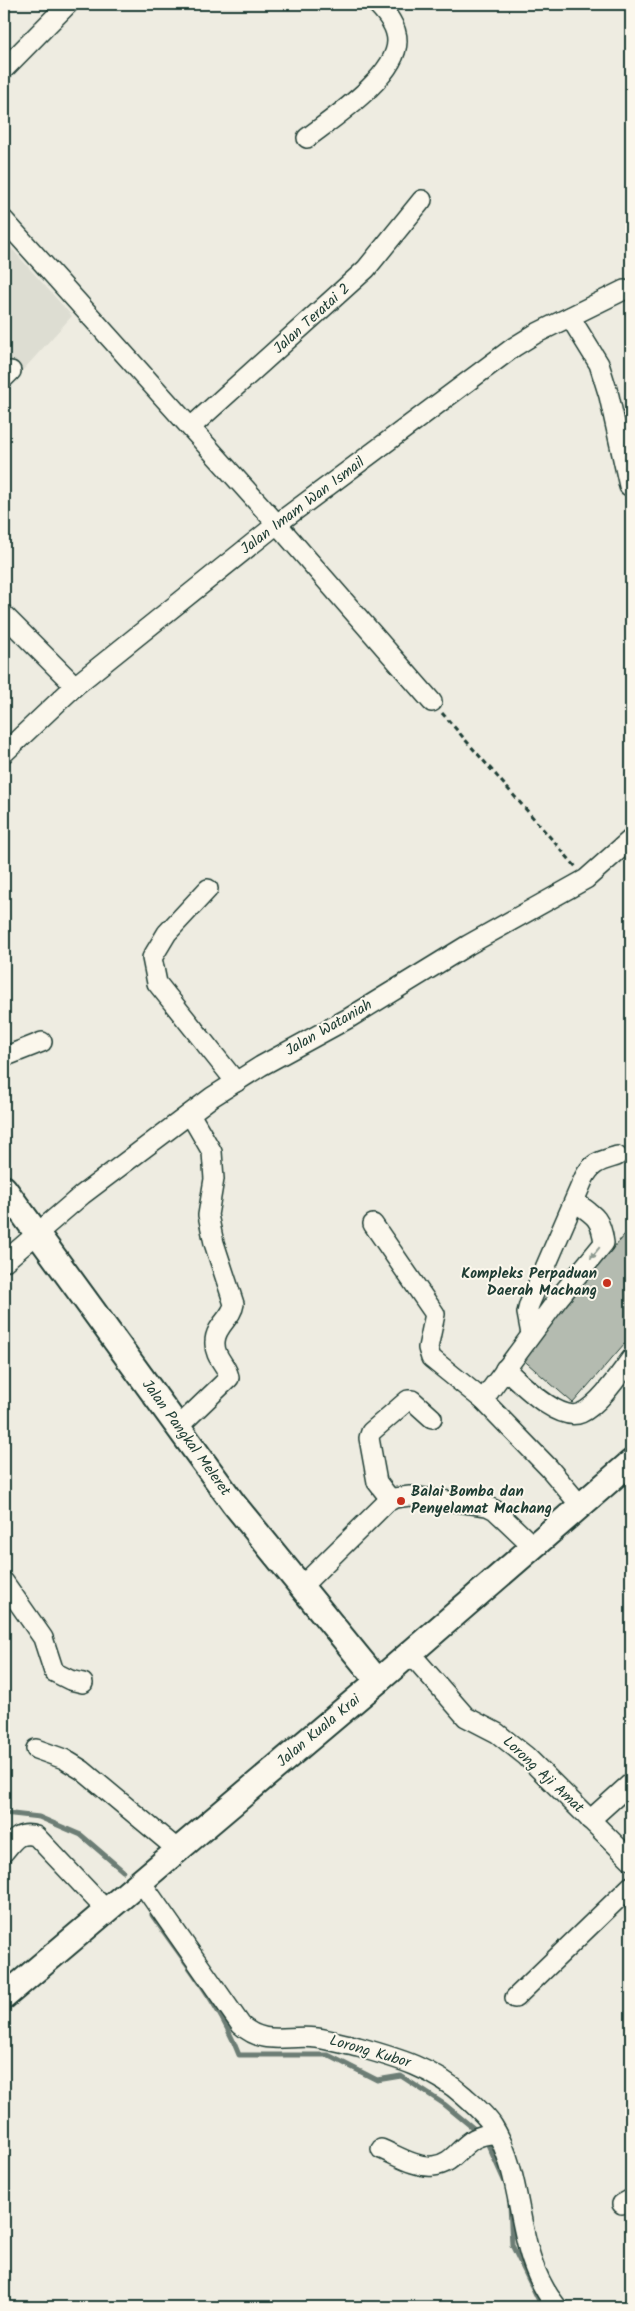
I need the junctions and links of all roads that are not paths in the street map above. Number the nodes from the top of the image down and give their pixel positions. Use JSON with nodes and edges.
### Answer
{"nodes":[{"id":1,"x":68,"y":4,"type":"edge"},
{"id":2,"x":377,"y":4,"type":"edge"},
{"id":3,"x":4,"y":68,"type":"edge"},
{"id":4,"x":307,"y":138,"type":"dead end"},
{"id":5,"x":422,"y":200,"type":"dead end"},
{"id":6,"x":4,"y":220,"type":"edge"},
{"id":7,"x":624,"y":290,"type":"dead end"},
{"id":8,"x":570,"y":317,"type":"junction"},
{"id":9,"x":191,"y":427,"type":"junction"},
{"id":10,"x":629,"y":486,"type":"dead end"},
{"id":11,"x":277,"y":524,"type":"junction"},
{"id":12,"x":4,"y":615,"type":"edge"},
{"id":13,"x":75,"y":686,"type":"junction"},
{"id":14,"x":432,"y":702,"type":"road end"},
{"id":15,"x":4,"y":753,"type":"edge"},
{"id":16,"x":631,"y":839,"type":"edge"},
{"id":17,"x":208,"y":889,"type":"dead end"},
{"id":18,"x":42,"y":1042,"type":"dead end"},
{"id":19,"x":4,"y":1055,"type":"edge"},
{"id":20,"x":236,"y":1082,"type":"junction"},
{"id":21,"x":190,"y":1114,"type":"junction"},
{"id":22,"x":617,"y":1156,"type":"dead end"},
{"id":23,"x":4,"y":1188,"type":"edge"},
{"id":24,"x":575,"y":1202,"type":"junction"},
{"id":25,"x":373,"y":1224,"type":"dead end"},
{"id":26,"x":36,"y":1233,"type":"junction"},
{"id":27,"x":4,"y":1262,"type":"edge"},
{"id":28,"x":531,"y":1334,"type":"junction"},
{"id":29,"x":631,"y":1360,"type":"edge"},
{"id":30,"x":505,"y":1369,"type":"junction"},
{"id":31,"x":483,"y":1400,"type":"junction"},
{"id":32,"x":432,"y":1418,"type":"dead end"},
{"id":33,"x":178,"y":1427,"type":"junction"},
{"id":34,"x":631,"y":1462,"type":"edge"},
{"id":35,"x":391,"y":1500,"type":"junction"},
{"id":36,"x":580,"y":1505,"type":"junction"},
{"id":37,"x":534,"y":1547,"type":"junction"},
{"id":38,"x":4,"y":1582,"type":"edge"},
{"id":39,"x":301,"y":1587,"type":"junction"},
{"id":40,"x":410,"y":1654,"type":"junction"},
{"id":41,"x":378,"y":1681,"type":"junction"},
{"id":42,"x":83,"y":1683,"type":"dead end"},
{"id":43,"x":36,"y":1748,"type":"dead end"},
{"id":44,"x":631,"y":1783,"type":"edge"},
{"id":45,"x":590,"y":1820,"type":"junction"},
{"id":46,"x":178,"y":1850,"type":"junction"},
{"id":47,"x":4,"y":1852,"type":"edge"},
{"id":48,"x":631,"y":1860,"type":"edge"},
{"id":49,"x":141,"y":1882,"type":"junction"},
{"id":50,"x":631,"y":1886,"type":"edge"},
{"id":51,"x":106,"y":1910,"type":"junction"},
{"id":52,"x":4,"y":1997,"type":"edge"},
{"id":53,"x":516,"y":1998,"type":"dead end"},
{"id":54,"x":497,"y":2134,"type":"junction"},
{"id":55,"x":380,"y":2149,"type":"dead end"},
{"id":56,"x":556,"y":2307,"type":"edge"}],
"edges":[{"from":1,"to":3,"type":"street"},
{"from":2,"to":4,"type":"street"},
{"from":5,"to":9,"type":"street","name":"Jalan Teratai 2"},
{"from":6,"to":9,"type":"street"},
{"from":7,"to":8,"type":"street","name":"Jalan Imam Wan Ismail"},
{"from":8,"to":10,"type":"street"},
{"from":8,"to":11,"type":"street","name":"Jalan Imam Wan Ismail"},
{"from":9,"to":11,"type":"street"},
{"from":11,"to":13,"type":"street","name":"Jalan Imam Wan Ismail"},
{"from":11,"to":14,"type":"street"},
{"from":12,"to":13,"type":"street"},
{"from":13,"to":15,"type":"street","name":"Jalan Imam Wan Ismail"},
{"from":16,"to":20,"type":"street","name":"Jalan Wataniah"},
{"from":17,"to":20,"type":"street"},
{"from":18,"to":19,"type":"street"},
{"from":20,"to":21,"type":"street","name":"Jalan Wataniah"},
{"from":21,"to":26,"type":"street","name":"Jalan Wataniah"},
{"from":21,"to":33,"type":"street"},
{"from":22,"to":24,"type":"street"},
{"from":23,"to":26,"type":"main road","name":"Jalan Pangkal Meleret"},
{"from":24,"to":28,"type":"street"},
{"from":24,"to":28,"type":"street","one_way":true},
{"from":25,"to":31,"type":"street"},
{"from":26,"to":27,"type":"street","name":"Jalan Wataniah"},
{"from":26,"to":33,"type":"main road","name":"Jalan Pangkal Meleret"},
{"from":28,"to":30,"type":"street"},
{"from":29,"to":30,"type":"street"},
{"from":30,"to":31,"type":"street"},
{"from":31,"to":36,"type":"street"},
{"from":32,"to":35,"type":"street"},
{"from":33,"to":39,"type":"main road","name":"Jalan Pangkal Meleret"},
{"from":34,"to":36,"type":"main road","name":"Jalan Kuala Krai"},
{"from":35,"to":37,"type":"street"},
{"from":35,"to":39,"type":"street"},
{"from":36,"to":37,"type":"main road","name":"Jalan Kuala Krai"},
{"from":37,"to":40,"type":"main road","name":"Jalan Kuala Krai"},
{"from":38,"to":42,"type":"street"},
{"from":39,"to":41,"type":"main road","name":"Jalan Pangkal Meleret"},
{"from":40,"to":41,"type":"main road","name":"Jalan Kuala Krai"},
{"from":40,"to":45,"type":"street","name":"Lorong Aji Amat"},
{"from":41,"to":46,"type":"main road","name":"Jalan Kuala Krai"},
{"from":43,"to":46,"type":"street"},
{"from":44,"to":45,"type":"street"},
{"from":45,"to":48,"type":"street","name":"Lorong Aji Amat"},
{"from":46,"to":49,"type":"main road","name":"Jalan Kuala Krai"},
{"from":47,"to":51,"type":"street"},
{"from":49,"to":51,"type":"main road","name":"Jalan Kuala Krai"},
{"from":49,"to":54,"type":"street","name":"Lorong Kubor"},
{"from":50,"to":53,"type":"street"},
{"from":51,"to":52,"type":"main road","name":"Jalan Kuala Krai"},
{"from":54,"to":55,"type":"street"},
{"from":54,"to":56,"type":"street","name":"Lorong Kubor"}]}
